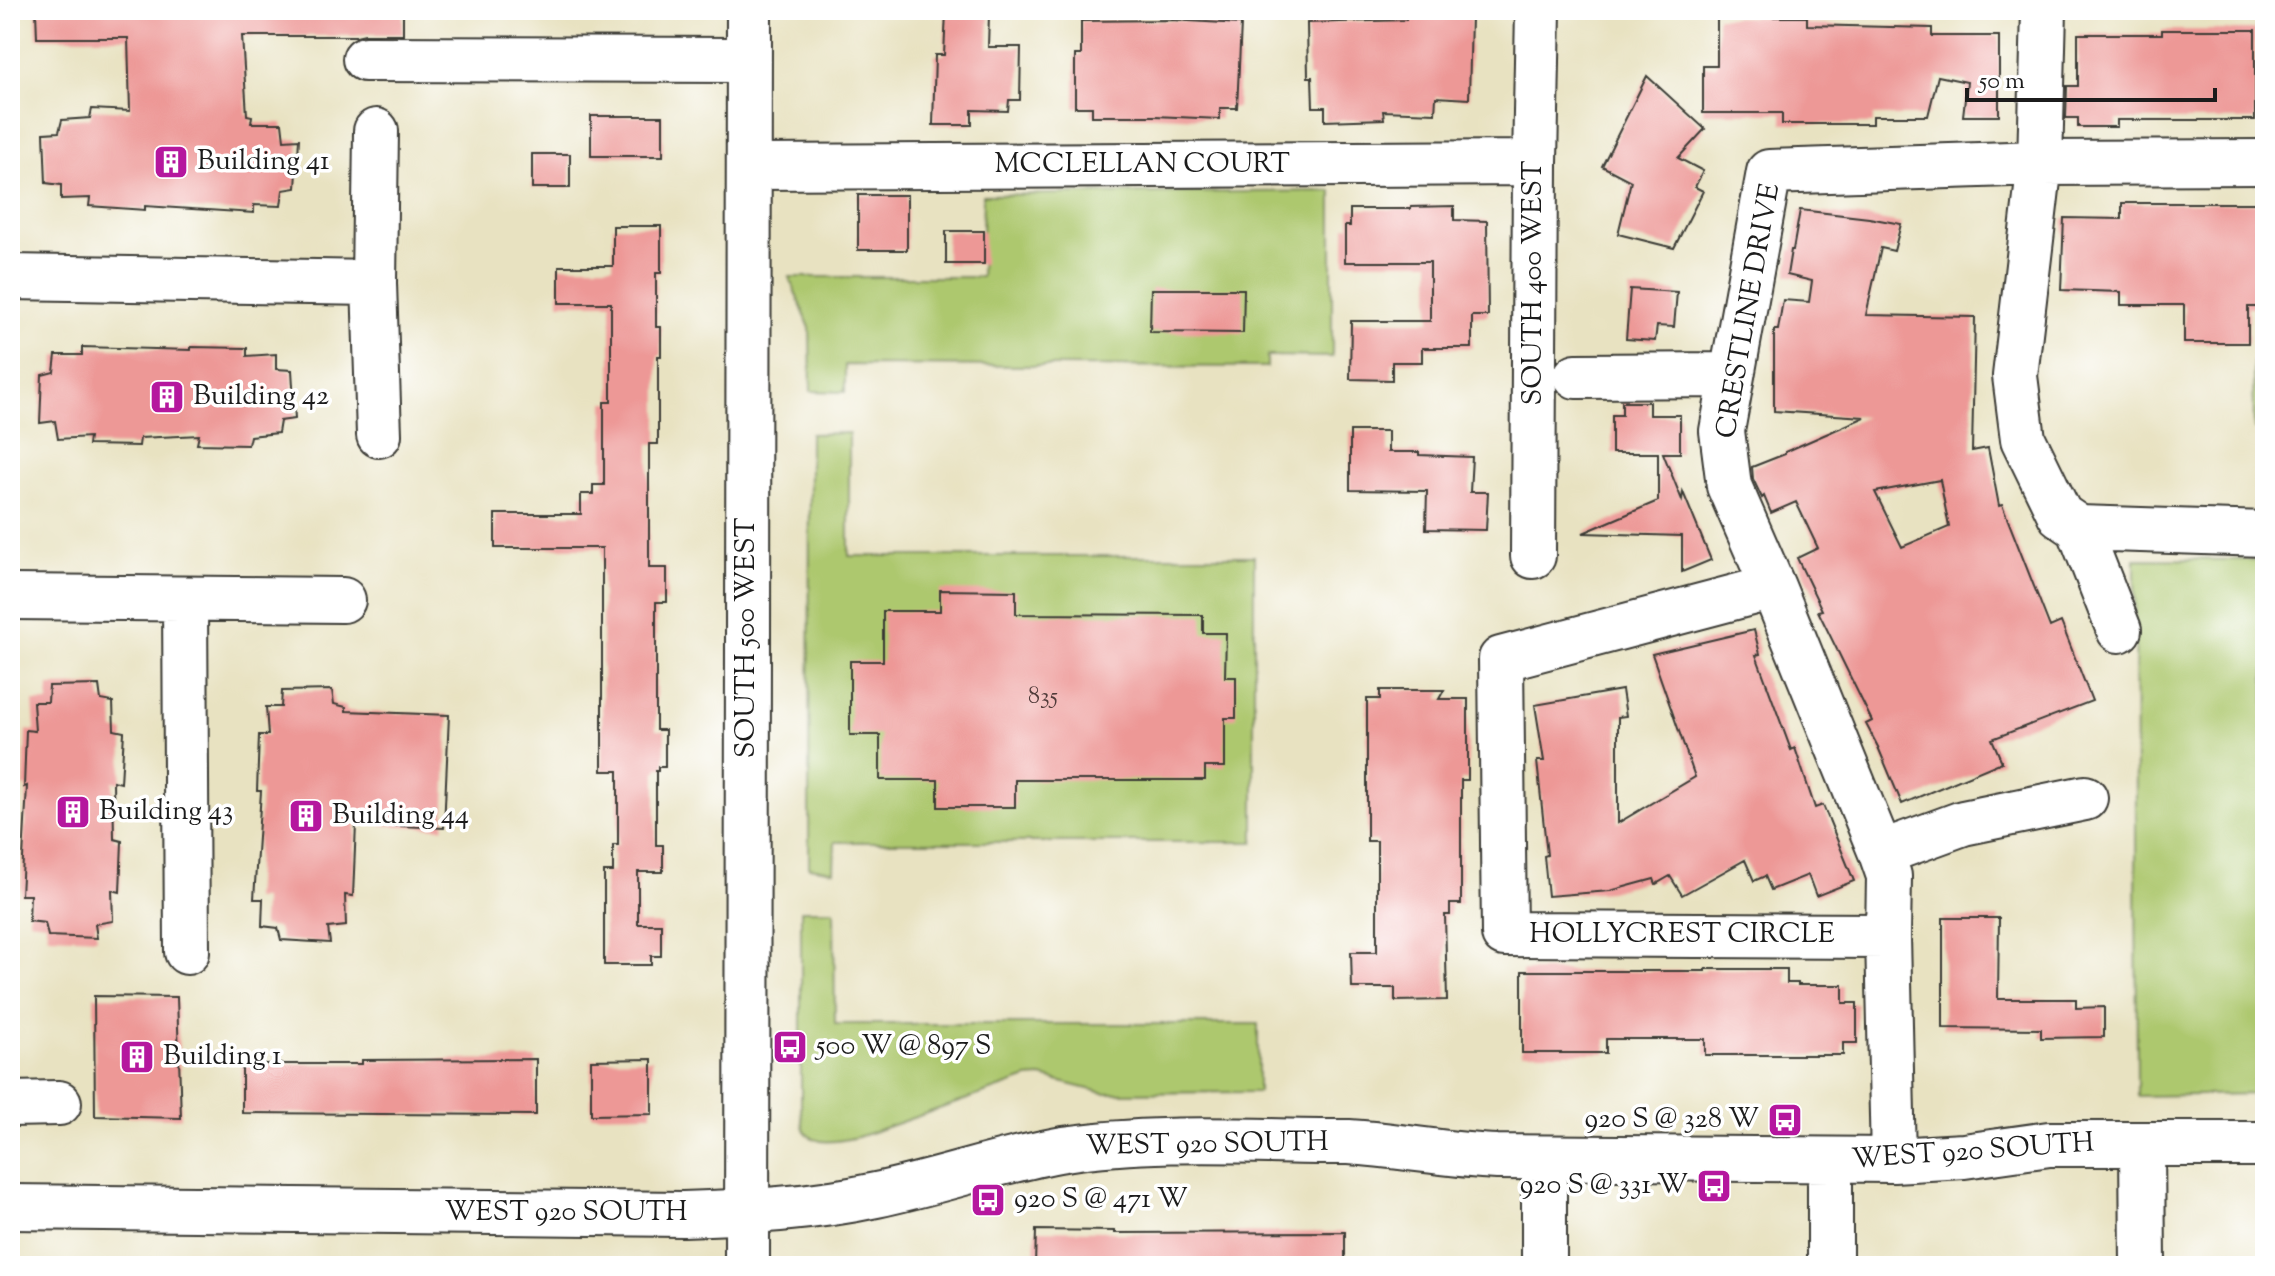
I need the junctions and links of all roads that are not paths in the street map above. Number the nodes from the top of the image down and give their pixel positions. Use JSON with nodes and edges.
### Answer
{"nodes":[{"id":1,"x":749,"y":10,"type":"edge"},
{"id":2,"x":1538,"y":10,"type":"edge"},
{"id":3,"x":2044,"y":10,"type":"edge"},
{"id":4,"x":365,"y":59,"type":"dead end"},
{"id":5,"x":748,"y":60,"type":"junction"},
{"id":6,"x":376,"y":131,"type":"dead end"},
{"id":7,"x":2265,"y":162,"type":"edge"},
{"id":8,"x":1535,"y":163,"type":"junction"},
{"id":9,"x":2040,"y":163,"type":"junction"},
{"id":10,"x":749,"y":167,"type":"junction"},
{"id":11,"x":10,"y":277,"type":"edge"},
{"id":12,"x":374,"y":283,"type":"junction"},
{"id":13,"x":1732,"y":375,"type":"junction"},
{"id":14,"x":1576,"y":376,"type":"dead end"},
{"id":15,"x":379,"y":435,"type":"dead end"},
{"id":16,"x":2079,"y":528,"type":"junction"},
{"id":17,"x":2265,"y":534,"type":"edge"},
{"id":18,"x":1533,"y":556,"type":"dead end"},
{"id":19,"x":1773,"y":587,"type":"junction"},
{"id":20,"x":10,"y":597,"type":"edge"},
{"id":21,"x":185,"y":599,"type":"junction"},
{"id":22,"x":343,"y":600,"type":"dead end"},
{"id":23,"x":2119,"y":630,"type":"dead end"},
{"id":24,"x":2085,"y":798,"type":"dead end"},
{"id":25,"x":1881,"y":853,"type":"junction"},
{"id":26,"x":1888,"y":936,"type":"junction"},
{"id":27,"x":187,"y":952,"type":"dead end"},
{"id":28,"x":59,"y":1103,"type":"dead end"},
{"id":29,"x":10,"y":1104,"type":"edge"},
{"id":30,"x":2142,"y":1144,"type":"junction"},
{"id":31,"x":2265,"y":1144,"type":"edge"},
{"id":32,"x":1544,"y":1158,"type":"junction"},
{"id":33,"x":1830,"y":1160,"type":"junction"},
{"id":34,"x":1893,"y":1160,"type":"junction"},
{"id":35,"x":10,"y":1207,"type":"edge"},
{"id":36,"x":747,"y":1211,"type":"junction"},
{"id":37,"x":747,"y":1266,"type":"edge"},
{"id":38,"x":1544,"y":1266,"type":"edge"},
{"id":39,"x":1830,"y":1266,"type":"edge"},
{"id":40,"x":2143,"y":1266,"type":"edge"}],
"edges":[{"from":1,"to":5,"type":"street","name":"SOUTH 500 WEST"},
{"from":2,"to":8,"type":"street","name":"SOUTH 400 WEST"},
{"from":3,"to":9,"type":"street"},
{"from":4,"to":5,"type":"street"},
{"from":5,"to":10,"type":"street","name":"SOUTH 500 WEST"},
{"from":6,"to":12,"type":"street"},
{"from":7,"to":9,"type":"street"},
{"from":8,"to":10,"type":"street","name":"MCCLELLAN COURT"},
{"from":8,"to":18,"type":"street","name":"SOUTH 400 WEST"},
{"from":9,"to":13,"type":"street","name":"CRESTLINE DRIVE"},
{"from":9,"to":16,"type":"street"},
{"from":10,"to":36,"type":"street","name":"SOUTH 500 WEST"},
{"from":11,"to":12,"type":"street"},
{"from":12,"to":15,"type":"street"},
{"from":13,"to":14,"type":"street"},
{"from":13,"to":19,"type":"street","name":"CRESTLINE DRIVE"},
{"from":16,"to":17,"type":"street"},
{"from":16,"to":23,"type":"street"},
{"from":19,"to":25,"type":"street","name":"CRESTLINE DRIVE"},
{"from":19,"to":26,"type":"street","name":"HOLLYCREST CIRCLE"},
{"from":20,"to":21,"type":"street"},
{"from":21,"to":22,"type":"street"},
{"from":21,"to":27,"type":"street"},
{"from":24,"to":25,"type":"street"},
{"from":25,"to":26,"type":"street","name":"CRESTLINE DRIVE"},
{"from":26,"to":34,"type":"street","name":"CRESTLINE DRIVE"},
{"from":28,"to":29,"type":"street"},
{"from":30,"to":31,"type":"street","name":"WEST 920 SOUTH"},
{"from":30,"to":34,"type":"street","name":"WEST 920 SOUTH"},
{"from":30,"to":40,"type":"street"},
{"from":32,"to":33,"type":"street","name":"WEST 920 SOUTH"},
{"from":32,"to":36,"type":"street","name":"WEST 920 SOUTH"},
{"from":32,"to":38,"type":"street"},
{"from":33,"to":34,"type":"street","name":"WEST 920 SOUTH"},
{"from":33,"to":39,"type":"street"},
{"from":35,"to":36,"type":"street","name":"WEST 920 SOUTH"},
{"from":36,"to":37,"type":"street","name":"SOUTH 500 WEST"}]}
